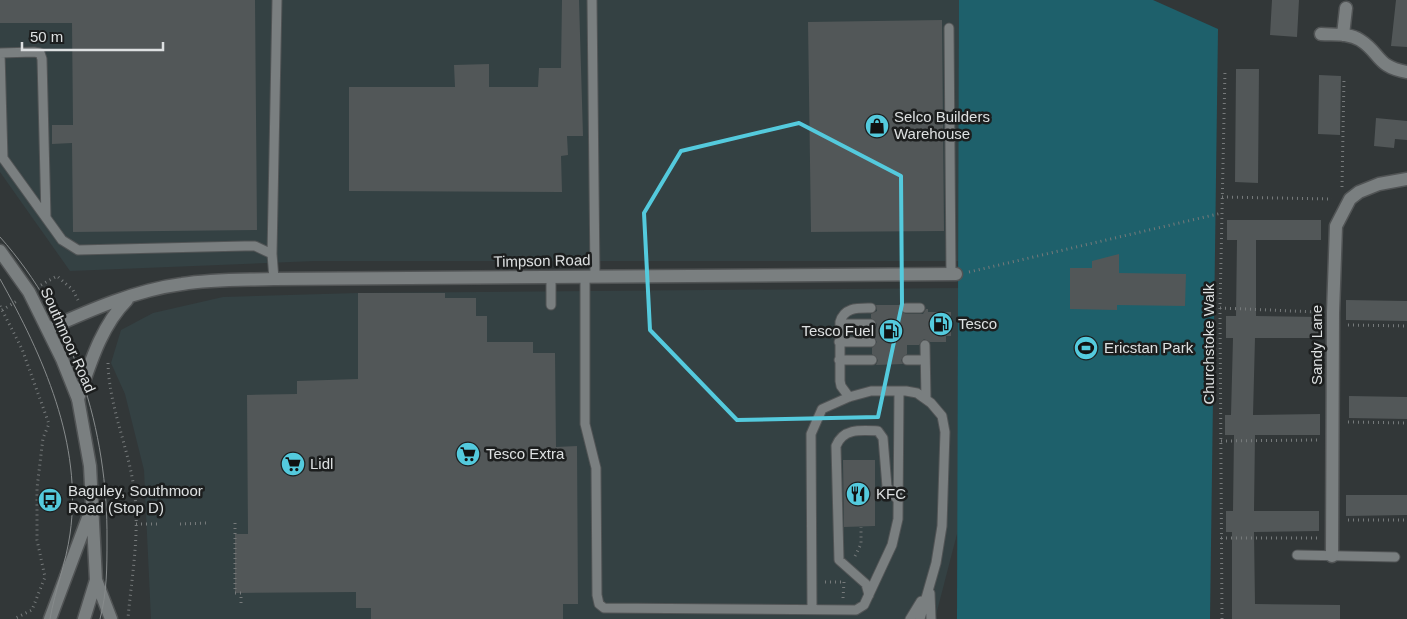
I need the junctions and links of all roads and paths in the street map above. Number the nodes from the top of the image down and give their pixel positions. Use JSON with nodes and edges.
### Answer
{"nodes":[{"id":1,"x":277,"y":0,"type":"edge"},
{"id":2,"x":592,"y":0,"type":"edge"},
{"id":3,"x":1347,"y":4,"type":"edge"},
{"id":4,"x":949,"y":28,"type":"dead end"},
{"id":5,"x":1321,"y":34,"type":"dead end"},
{"id":6,"x":1343,"y":35,"type":"junction"},
{"id":7,"x":0,"y":53,"type":"edge"},
{"id":8,"x":1225,"y":70,"type":"dead end"},
{"id":9,"x":1407,"y":72,"type":"edge"},
{"id":10,"x":1344,"y":78,"type":"dead end"},
{"id":11,"x":2,"y":156,"type":"edge"},
{"id":12,"x":1407,"y":179,"type":"edge"},
{"id":13,"x":1222,"y":197,"type":"junction"},
{"id":14,"x":1350,"y":200,"type":"junction"},
{"id":15,"x":1222,"y":213,"type":"junction"},
{"id":16,"x":46,"y":218,"type":"junction"},
{"id":17,"x":0,"y":251,"type":"edge"},
{"id":18,"x":272,"y":254,"type":"junction"},
{"id":19,"x":954,"y":274,"type":"junction"},
{"id":20,"x":590,"y":276,"type":"junction"},
{"id":21,"x":551,"y":278,"type":"junction"},
{"id":22,"x":274,"y":279,"type":"junction"},
{"id":23,"x":29,"y":292,"type":"junction"},
{"id":24,"x":130,"y":297,"type":"junction"},
{"id":25,"x":551,"y":304,"type":"dead end"},
{"id":26,"x":1,"y":308,"type":"edge"},
{"id":27,"x":871,"y":308,"type":"dead end"},
{"id":28,"x":906,"y":308,"type":"dead end"},
{"id":29,"x":920,"y":308,"type":"dead end"},
{"id":30,"x":1220,"y":308,"type":"junction"},
{"id":31,"x":83,"y":312,"type":"junction"},
{"id":32,"x":1333,"y":319,"type":"junction"},
{"id":33,"x":840,"y":324,"type":"junction"},
{"id":34,"x":871,"y":324,"type":"dead end"},
{"id":35,"x":1407,"y":326,"type":"edge"},
{"id":36,"x":48,"y":329,"type":"junction"},
{"id":37,"x":839,"y":342,"type":"junction"},
{"id":38,"x":871,"y":342,"type":"dead end"},
{"id":39,"x":925,"y":344,"type":"dead end"},
{"id":40,"x":109,"y":354,"type":"dead end"},
{"id":41,"x":840,"y":360,"type":"junction"},
{"id":42,"x":872,"y":360,"type":"dead end"},
{"id":43,"x":907,"y":360,"type":"dead end"},
{"id":44,"x":925,"y":360,"type":"junction"},
{"id":45,"x":899,"y":391,"type":"junction"},
{"id":46,"x":849,"y":397,"type":"junction"},
{"id":47,"x":926,"y":398,"type":"junction"},
{"id":48,"x":78,"y":399,"type":"junction"},
{"id":49,"x":1334,"y":422,"type":"junction"},
{"id":50,"x":1407,"y":423,"type":"edge"},
{"id":51,"x":1333,"y":440,"type":"junction"},
{"id":52,"x":1221,"y":441,"type":"junction"},
{"id":53,"x":898,"y":500,"type":"junction"},
{"id":54,"x":91,"y":510,"type":"junction"},
{"id":55,"x":1332,"y":520,"type":"junction"},
{"id":56,"x":1407,"y":520,"type":"edge"},
{"id":57,"x":207,"y":523,"type":"dead end"},
{"id":58,"x":235,"y":523,"type":"dead end"},
{"id":59,"x":136,"y":524,"type":"junction"},
{"id":60,"x":157,"y":524,"type":"dead end"},
{"id":61,"x":180,"y":524,"type":"dead end"},
{"id":62,"x":861,"y":526,"type":"dead end"},
{"id":63,"x":1221,"y":538,"type":"junction"},
{"id":64,"x":1332,"y":538,"type":"junction"},
{"id":65,"x":1298,"y":555,"type":"dead end"},
{"id":66,"x":1332,"y":556,"type":"junction"},
{"id":67,"x":1395,"y":557,"type":"dead end"},
{"id":68,"x":853,"y":561,"type":"dead end"},
{"id":69,"x":845,"y":576,"type":"dead end"},
{"id":70,"x":96,"y":580,"type":"junction"},
{"id":71,"x":823,"y":582,"type":"dead end"},
{"id":72,"x":844,"y":582,"type":"junction"},
{"id":73,"x":930,"y":586,"type":"junction"},
{"id":74,"x":869,"y":595,"type":"junction"},
{"id":75,"x":843,"y":599,"type":"dead end"},
{"id":76,"x":58,"y":602,"type":"junction"},
{"id":77,"x":241,"y":603,"type":"dead end"},
{"id":78,"x":812,"y":608,"type":"junction"},
{"id":79,"x":14,"y":619,"type":"edge"},
{"id":80,"x":40,"y":619,"type":"edge"},
{"id":81,"x":50,"y":619,"type":"edge"},
{"id":82,"x":84,"y":619,"type":"edge"},
{"id":83,"x":111,"y":619,"type":"edge"},
{"id":84,"x":128,"y":619,"type":"edge"},
{"id":85,"x":910,"y":619,"type":"edge"},
{"id":86,"x":920,"y":619,"type":"edge"},
{"id":87,"x":931,"y":619,"type":"edge"},
{"id":88,"x":1222,"y":619,"type":"edge"}],
"edges":[{"from":1,"to":18,"type":"lane"},
{"from":2,"to":20,"type":"lane"},
{"from":3,"to":6,"type":"street"},
{"from":4,"to":19,"type":"lane"},
{"from":5,"to":6,"type":"street"},
{"from":6,"to":9,"type":"street"},
{"from":7,"to":11,"type":"lane"},
{"from":7,"to":16,"type":"lane"},
{"from":8,"to":13,"type":"path","name":"Churchstoke Walk"},
{"from":10,"to":14,"type":"path"},
{"from":11,"to":16,"type":"lane"},
{"from":12,"to":14,"type":"street","name":"Sandy Lane"},
{"from":13,"to":14,"type":"path"},
{"from":13,"to":15,"type":"path","name":"Churchstoke Walk"},
{"from":14,"to":32,"type":"street","name":"Sandy Lane"},
{"from":15,"to":19,"type":"path"},
{"from":15,"to":30,"type":"path","name":"Churchstoke Walk"},
{"from":16,"to":18,"type":"lane"},
{"from":17,"to":23,"type":"street","name":"Southmoor Road"},
{"from":18,"to":22,"type":"lane"},
{"from":19,"to":20,"type":"street","name":"Timpson Road"},
{"from":20,"to":21,"type":"street","name":"Timpson Road"},
{"from":20,"to":78,"type":"lane"},
{"from":21,"to":22,"type":"street","name":"Timpson Road"},
{"from":21,"to":25,"type":"lane"},
{"from":22,"to":24,"type":"street","name":"Timpson Road"},
{"from":23,"to":26,"type":"path"},
{"from":23,"to":31,"type":"path"},
{"from":23,"to":36,"type":"street","name":"Southmoor Road"},
{"from":24,"to":31,"type":"street","name":"Timpson Road"},
{"from":24,"to":48,"type":"street"},
{"from":26,"to":79,"type":"path"},
{"from":27,"to":33,"type":"lane"},
{"from":28,"to":29,"type":"lane"},
{"from":30,"to":32,"type":"path"},
{"from":30,"to":52,"type":"path","name":"Churchstoke Walk"},
{"from":31,"to":36,"type":"street","name":"Timpson Road"},
{"from":32,"to":35,"type":"path"},
{"from":32,"to":49,"type":"street","name":"Sandy Lane"},
{"from":33,"to":34,"type":"lane"},
{"from":33,"to":37,"type":"lane"},
{"from":36,"to":48,"type":"street","name":"Southmoor Road"},
{"from":37,"to":38,"type":"lane"},
{"from":37,"to":41,"type":"lane"},
{"from":39,"to":44,"type":"lane"},
{"from":40,"to":59,"type":"path"},
{"from":41,"to":42,"type":"lane"},
{"from":41,"to":46,"type":"lane"},
{"from":43,"to":44,"type":"lane"},
{"from":44,"to":47,"type":"lane"},
{"from":45,"to":46,"type":"lane"},
{"from":45,"to":47,"type":"lane"},
{"from":45,"to":53,"type":"lane"},
{"from":46,"to":78,"type":"lane"},
{"from":47,"to":73,"type":"lane"},
{"from":48,"to":54,"type":"street","name":"Southmoor Road"},
{"from":49,"to":50,"type":"path"},
{"from":49,"to":51,"type":"street","name":"Sandy Lane"},
{"from":51,"to":52,"type":"path"},
{"from":51,"to":55,"type":"street","name":"Sandy Lane"},
{"from":52,"to":63,"type":"path","name":"Churchstoke Walk"},
{"from":53,"to":74,"type":"lane"},
{"from":53,"to":74,"type":"lane"},
{"from":54,"to":70,"type":"street","name":"Southmoor Road"},
{"from":54,"to":76,"type":"street","name":"Southmoor Road"},
{"from":55,"to":56,"type":"path"},
{"from":55,"to":64,"type":"street","name":"Sandy Lane"},
{"from":57,"to":61,"type":"path"},
{"from":58,"to":77,"type":"path"},
{"from":59,"to":60,"type":"path"},
{"from":59,"to":84,"type":"path"},
{"from":62,"to":68,"type":"path"},
{"from":63,"to":64,"type":"path"},
{"from":63,"to":88,"type":"path","name":"Churchstoke Walk"},
{"from":64,"to":66,"type":"street","name":"Sandy Lane"},
{"from":65,"to":66,"type":"lane"},
{"from":66,"to":67,"type":"lane"},
{"from":69,"to":72,"type":"path"},
{"from":70,"to":82,"type":"street","name":"Southmoor Road"},
{"from":70,"to":83,"type":"street"},
{"from":71,"to":72,"type":"path"},
{"from":72,"to":75,"type":"path"},
{"from":73,"to":85,"type":"lane"},
{"from":73,"to":86,"type":"lane"},
{"from":73,"to":87,"type":"lane"},
{"from":74,"to":78,"type":"lane"},
{"from":76,"to":80,"type":"street"},
{"from":76,"to":81,"type":"street","name":"Southmoor Road"}]}
